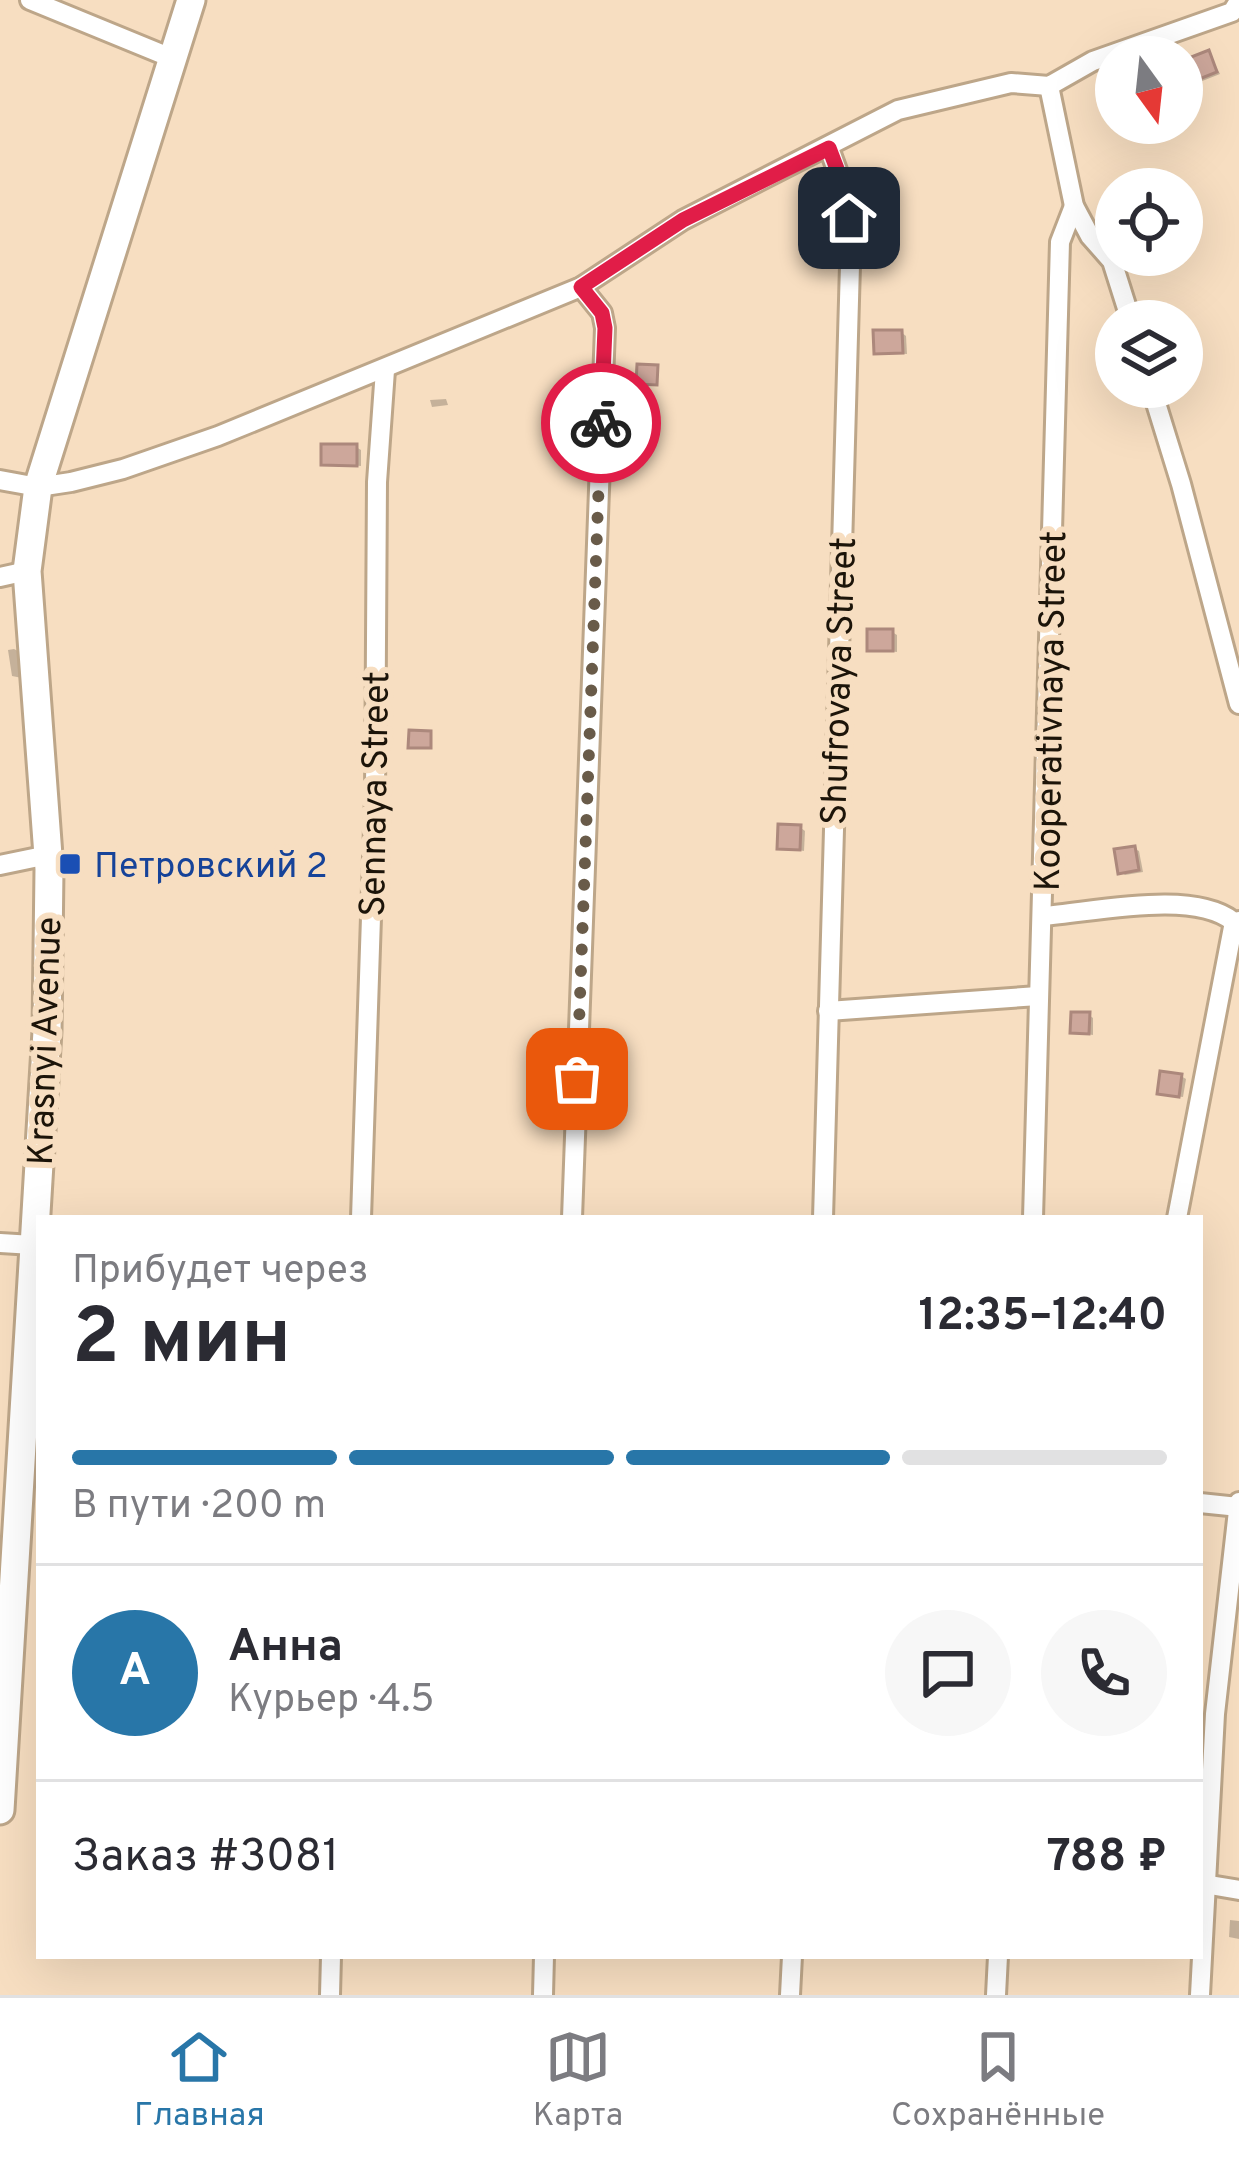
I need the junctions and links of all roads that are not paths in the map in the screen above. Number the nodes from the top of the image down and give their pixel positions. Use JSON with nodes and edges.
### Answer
{"nodes":[{"id":1,"x":30,"y":0,"type":"edge"},
{"id":2,"x":191,"y":0,"type":"edge"},
{"id":3,"x":1237,"y":15,"type":"edge"},
{"id":4,"x":174,"y":59,"type":"junction"},
{"id":5,"x":1049,"y":86,"type":"junction"},
{"id":6,"x":829,"y":148,"type":"junction"},
{"id":7,"x":1074,"y":206,"type":"junction"},
{"id":8,"x":581,"y":287,"type":"junction"},
{"id":9,"x":1124,"y":300,"type":"edge"},
{"id":10,"x":385,"y":370,"type":"junction"},
{"id":11,"x":1157,"y":408,"type":"edge"},
{"id":12,"x":0,"y":479,"type":"edge"},
{"id":13,"x":38,"y":487,"type":"junction"},
{"id":14,"x":14,"y":574,"type":"edge"},
{"id":15,"x":1239,"y":704,"type":"edge"},
{"id":16,"x":48,"y":856,"type":"junction"},
{"id":17,"x":0,"y":865,"type":"edge"},
{"id":18,"x":1044,"y":916,"type":"junction"},
{"id":19,"x":1236,"y":922,"type":"edge"},
{"id":20,"x":1038,"y":996,"type":"junction"},
{"id":21,"x":828,"y":1011,"type":"junction"},
{"id":22,"x":362,"y":1215,"type":"edge"},
{"id":23,"x":572,"y":1215,"type":"edge"},
{"id":24,"x":823,"y":1215,"type":"edge"},
{"id":25,"x":1033,"y":1215,"type":"edge"},
{"id":26,"x":1178,"y":1215,"type":"edge"},
{"id":27,"x":0,"y":1243,"type":"edge"},
{"id":28,"x":33,"y":1244,"type":"junction"},
{"id":29,"x":1203,"y":1503,"type":"edge"},
{"id":30,"x":1239,"y":1506,"type":"edge"},
{"id":31,"x":28,"y":1528,"type":"edge"},
{"id":32,"x":4,"y":1686,"type":"edge"},
{"id":33,"x":1208,"y":1713,"type":"edge"},
{"id":34,"x":0,"y":1810,"type":"edge"},
{"id":35,"x":1204,"y":1884,"type":"junction"},
{"id":36,"x":1239,"y":1890,"type":"edge"},
{"id":37,"x":1203,"y":1912,"type":"edge"},
{"id":38,"x":331,"y":1959,"type":"edge"},
{"id":39,"x":544,"y":1959,"type":"edge"},
{"id":40,"x":792,"y":1959,"type":"edge"},
{"id":41,"x":998,"y":1959,"type":"edge"},
{"id":42,"x":1201,"y":1959,"type":"edge"},
{"id":43,"x":330,"y":1995,"type":"edge"},
{"id":44,"x":543,"y":1995,"type":"edge"},
{"id":45,"x":790,"y":1995,"type":"edge"},
{"id":46,"x":996,"y":1995,"type":"edge"},
{"id":47,"x":1200,"y":1995,"type":"edge"}],
"edges":[{"from":1,"to":4,"type":"street"},
{"from":2,"to":4,"type":"street","name":"Krasnyi Avenue"},
{"from":3,"to":5,"type":"street"},
{"from":4,"to":13,"type":"street","name":"Krasnyi Avenue"},
{"from":5,"to":6,"type":"street"},
{"from":5,"to":7,"type":"street"},
{"from":6,"to":8,"type":"street"},
{"from":6,"to":21,"type":"street","name":"Shufrovaya Street"},
{"from":7,"to":9,"type":"street"},
{"from":7,"to":18,"type":"street","name":"Kooperativnaya Street"},
{"from":8,"to":10,"type":"street"},
{"from":8,"to":23,"type":"street"},
{"from":10,"to":13,"type":"street"},
{"from":10,"to":22,"type":"street","name":"Sennaya Street"},
{"from":11,"to":15,"type":"street"},
{"from":12,"to":13,"type":"street"},
{"from":13,"to":14,"type":"street","name":"Krasnyi Avenue"},
{"from":14,"to":16,"type":"street","name":"Krasnyi Avenue"},
{"from":16,"to":17,"type":"street"},
{"from":16,"to":28,"type":"street","name":"Krasnyi Avenue"},
{"from":18,"to":19,"type":"street"},
{"from":18,"to":20,"type":"street","name":"Kooperativnaya Street"},
{"from":19,"to":26,"type":"street"},
{"from":20,"to":21,"type":"street"},
{"from":20,"to":25,"type":"street","name":"Kooperativnaya Street"},
{"from":21,"to":24,"type":"street","name":"Shufrovaya Street"},
{"from":27,"to":28,"type":"street"},
{"from":28,"to":31,"type":"street","name":"Krasnyi Avenue"},
{"from":29,"to":30,"type":"street"},
{"from":30,"to":33,"type":"street"},
{"from":31,"to":32,"type":"street","name":"Krasnyi Avenue"},
{"from":32,"to":34,"type":"street","name":"Krasnyi Avenue"},
{"from":33,"to":35,"type":"street"},
{"from":35,"to":36,"type":"street"},
{"from":35,"to":37,"type":"street"},
{"from":38,"to":43,"type":"street"},
{"from":39,"to":44,"type":"street"},
{"from":40,"to":45,"type":"street"},
{"from":41,"to":46,"type":"street"},
{"from":42,"to":47,"type":"street"}]}
